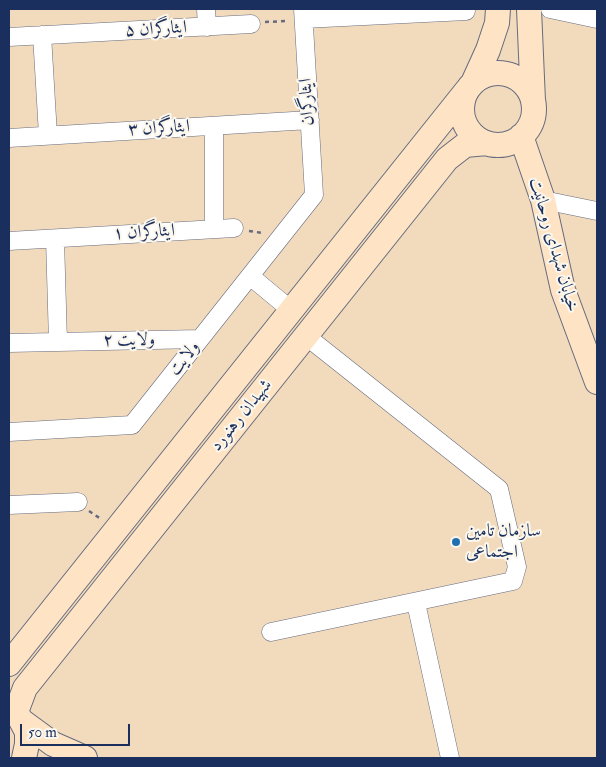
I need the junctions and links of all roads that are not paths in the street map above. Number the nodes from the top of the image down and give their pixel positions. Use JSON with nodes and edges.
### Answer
{"nodes":[{"id":1,"x":206,"y":9,"type":"edge"},
{"id":2,"x":498,"y":9,"type":"edge"},
{"id":3,"x":529,"y":9,"type":"edge"},
{"id":4,"x":550,"y":9,"type":"edge"},
{"id":5,"x":466,"y":11,"type":"dead end"},
{"id":6,"x":303,"y":14,"type":"edge"},
{"id":7,"x":597,"y":19,"type":"edge"},
{"id":8,"x":251,"y":24,"type":"road end"},
{"id":9,"x":207,"y":27,"type":"junction"},
{"id":10,"x":42,"y":35,"type":"junction"},
{"id":11,"x":9,"y":37,"type":"edge"},
{"id":12,"x":470,"y":86,"type":"junction"},
{"id":13,"x":533,"y":101,"type":"junction"},
{"id":14,"x":310,"y":120,"type":"junction"},
{"id":15,"x":214,"y":126,"type":"junction"},
{"id":16,"x":48,"y":136,"type":"junction"},
{"id":17,"x":521,"y":136,"type":"junction"},
{"id":18,"x":9,"y":138,"type":"edge"},
{"id":19,"x":487,"y":143,"type":"junction"},
{"id":20,"x":314,"y":195,"type":"joint"},
{"id":21,"x":542,"y":200,"type":"junction"},
{"id":22,"x":597,"y":211,"type":"edge"},
{"id":23,"x":234,"y":228,"type":"road end"},
{"id":24,"x":214,"y":229,"type":"junction"},
{"id":25,"x":55,"y":239,"type":"junction"},
{"id":26,"x":9,"y":241,"type":"edge"},
{"id":27,"x":250,"y":276,"type":"junction"},
{"id":28,"x":291,"y":310,"type":"junction"},
{"id":29,"x":306,"y":336,"type":"junction"},
{"id":30,"x":200,"y":339,"type":"junction"},
{"id":31,"x":58,"y":342,"type":"junction"},
{"id":32,"x":9,"y":343,"type":"edge"},
{"id":33,"x":597,"y":382,"type":"edge"},
{"id":34,"x":9,"y":432,"type":"edge"},
{"id":35,"x":78,"y":502,"type":"road end"},
{"id":36,"x":9,"y":505,"type":"edge"},
{"id":37,"x":416,"y":603,"type":"junction"},
{"id":38,"x":271,"y":632,"type":"dead end"},
{"id":39,"x":9,"y":664,"type":"edge"},
{"id":40,"x":16,"y":713,"type":"edge"},
{"id":41,"x":24,"y":758,"type":"edge"},
{"id":42,"x":85,"y":758,"type":"edge"},
{"id":43,"x":450,"y":758,"type":"edge"}],
"edges":[{"from":1,"to":9,"type":"street"},
{"from":2,"to":12,"type":"street"},
{"from":3,"to":13,"type":"street"},
{"from":4,"to":7,"type":"street"},
{"from":5,"to":6,"type":"street"},
{"from":6,"to":14,"type":"street","name":"ایثارگران"},
{"from":8,"to":9,"type":"street","name":"ایثارگران ۵"},
{"from":9,"to":10,"type":"street","name":"ایثارگران ۵"},
{"from":10,"to":11,"type":"street","name":"ایثارگران ۵"},
{"from":10,"to":16,"type":"street"},
{"from":12,"to":13,"type":"street"},
{"from":12,"to":19,"type":"street"},
{"from":12,"to":28,"type":"street","name":"شهیدان رهنورد"},
{"from":13,"to":17,"type":"street"},
{"from":14,"to":15,"type":"street","name":"ایثارگران ۳"},
{"from":14,"to":20,"type":"street","name":"ایثارگران"},
{"from":15,"to":16,"type":"street","name":"ایثارگران ۳"},
{"from":15,"to":24,"type":"street"},
{"from":16,"to":18,"type":"street","name":"ایثارگران ۳"},
{"from":17,"to":19,"type":"street"},
{"from":17,"to":21,"type":"street","name":"خیابان شهدای روحانیت"},
{"from":19,"to":29,"type":"street","name":"شهیدان رهنورد"},
{"from":20,"to":27,"type":"street","name":"ولایت"},
{"from":21,"to":22,"type":"street"},
{"from":21,"to":33,"type":"street","name":"خیابان شهدای روحانیت"},
{"from":23,"to":24,"type":"street","name":"ایثارگران ۱"},
{"from":24,"to":25,"type":"street","name":"ایثارگران ۱"},
{"from":25,"to":26,"type":"street","name":"ایثارگران ۱"},
{"from":25,"to":31,"type":"street"},
{"from":27,"to":28,"type":"street"},
{"from":27,"to":30,"type":"street","name":"ولایت"},
{"from":28,"to":39,"type":"street","name":"شهیدان رهنورد"},
{"from":29,"to":37,"type":"street"},
{"from":29,"to":40,"type":"street","name":"شهیدان رهنورد"},
{"from":30,"to":31,"type":"street","name":"ولایت ۲"},
{"from":30,"to":34,"type":"street","name":"ولایت"},
{"from":31,"to":32,"type":"street","name":"ولایت ۲"},
{"from":35,"to":36,"type":"street"},
{"from":37,"to":38,"type":"street"},
{"from":37,"to":43,"type":"street"},
{"from":40,"to":41,"type":"street"},
{"from":40,"to":42,"type":"street"}]}
